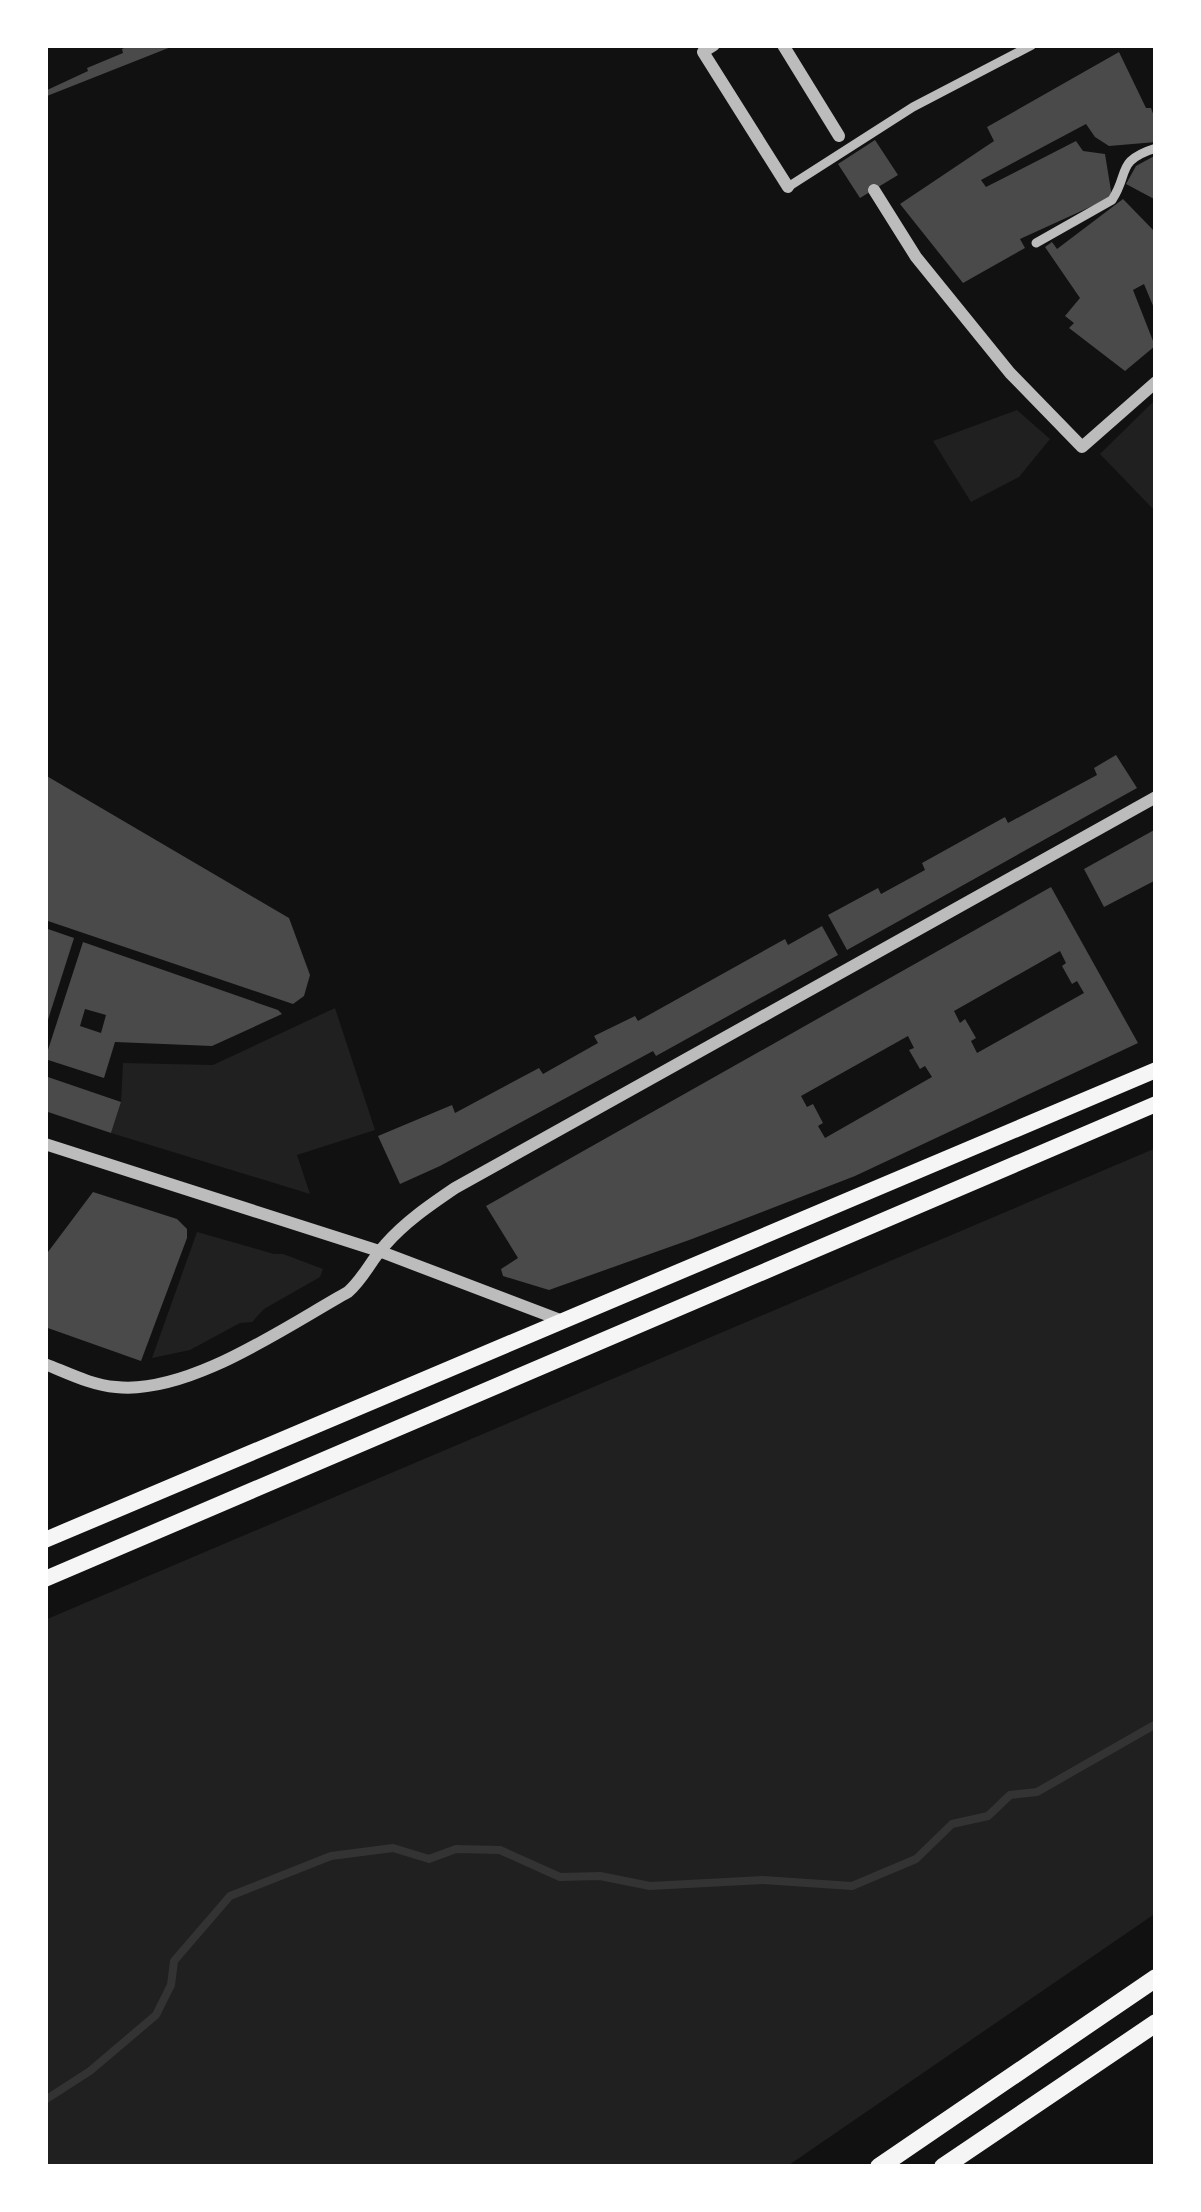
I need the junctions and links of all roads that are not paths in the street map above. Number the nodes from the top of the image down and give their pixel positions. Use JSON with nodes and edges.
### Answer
{"nodes":[{"id":1,"x":714,"y":45,"type":"edge"},
{"id":2,"x":782,"y":45,"type":"edge"},
{"id":3,"x":1032,"y":45,"type":"edge"},
{"id":4,"x":839,"y":136,"type":"dead end"},
{"id":5,"x":1156,"y":148,"type":"edge"},
{"id":6,"x":788,"y":187,"type":"joint"},
{"id":7,"x":874,"y":190,"type":"dead end"},
{"id":8,"x":1036,"y":243,"type":"dead end"},
{"id":9,"x":1156,"y":382,"type":"edge"},
{"id":10,"x":1156,"y":797,"type":"edge"},
{"id":11,"x":1156,"y":1070,"type":"edge"},
{"id":12,"x":1156,"y":1104,"type":"edge"},
{"id":13,"x":45,"y":1144,"type":"edge"},
{"id":14,"x":379,"y":1251,"type":"junction"},
{"id":15,"x":563,"y":1322,"type":"junction"},
{"id":16,"x":45,"y":1364,"type":"edge"},
{"id":17,"x":45,"y":1540,"type":"edge"},
{"id":18,"x":45,"y":1579,"type":"edge"},
{"id":19,"x":1156,"y":1978,"type":"edge"},
{"id":20,"x":1156,"y":2023,"type":"edge"},
{"id":21,"x":879,"y":2167,"type":"edge"},
{"id":22,"x":943,"y":2167,"type":"edge"}],
"edges":[{"from":1,"to":6,"type":"street"},
{"from":2,"to":4,"type":"street"},
{"from":3,"to":6,"type":"street"},
{"from":5,"to":8,"type":"street"},
{"from":7,"to":9,"type":"street"},
{"from":10,"to":14,"type":"street"},
{"from":11,"to":15,"type":"main road"},
{"from":12,"to":18,"type":"main road"},
{"from":13,"to":14,"type":"street"},
{"from":14,"to":15,"type":"street"},
{"from":14,"to":16,"type":"street"},
{"from":15,"to":17,"type":"main road"},
{"from":19,"to":21,"type":"main road"},
{"from":20,"to":22,"type":"main road"}]}
